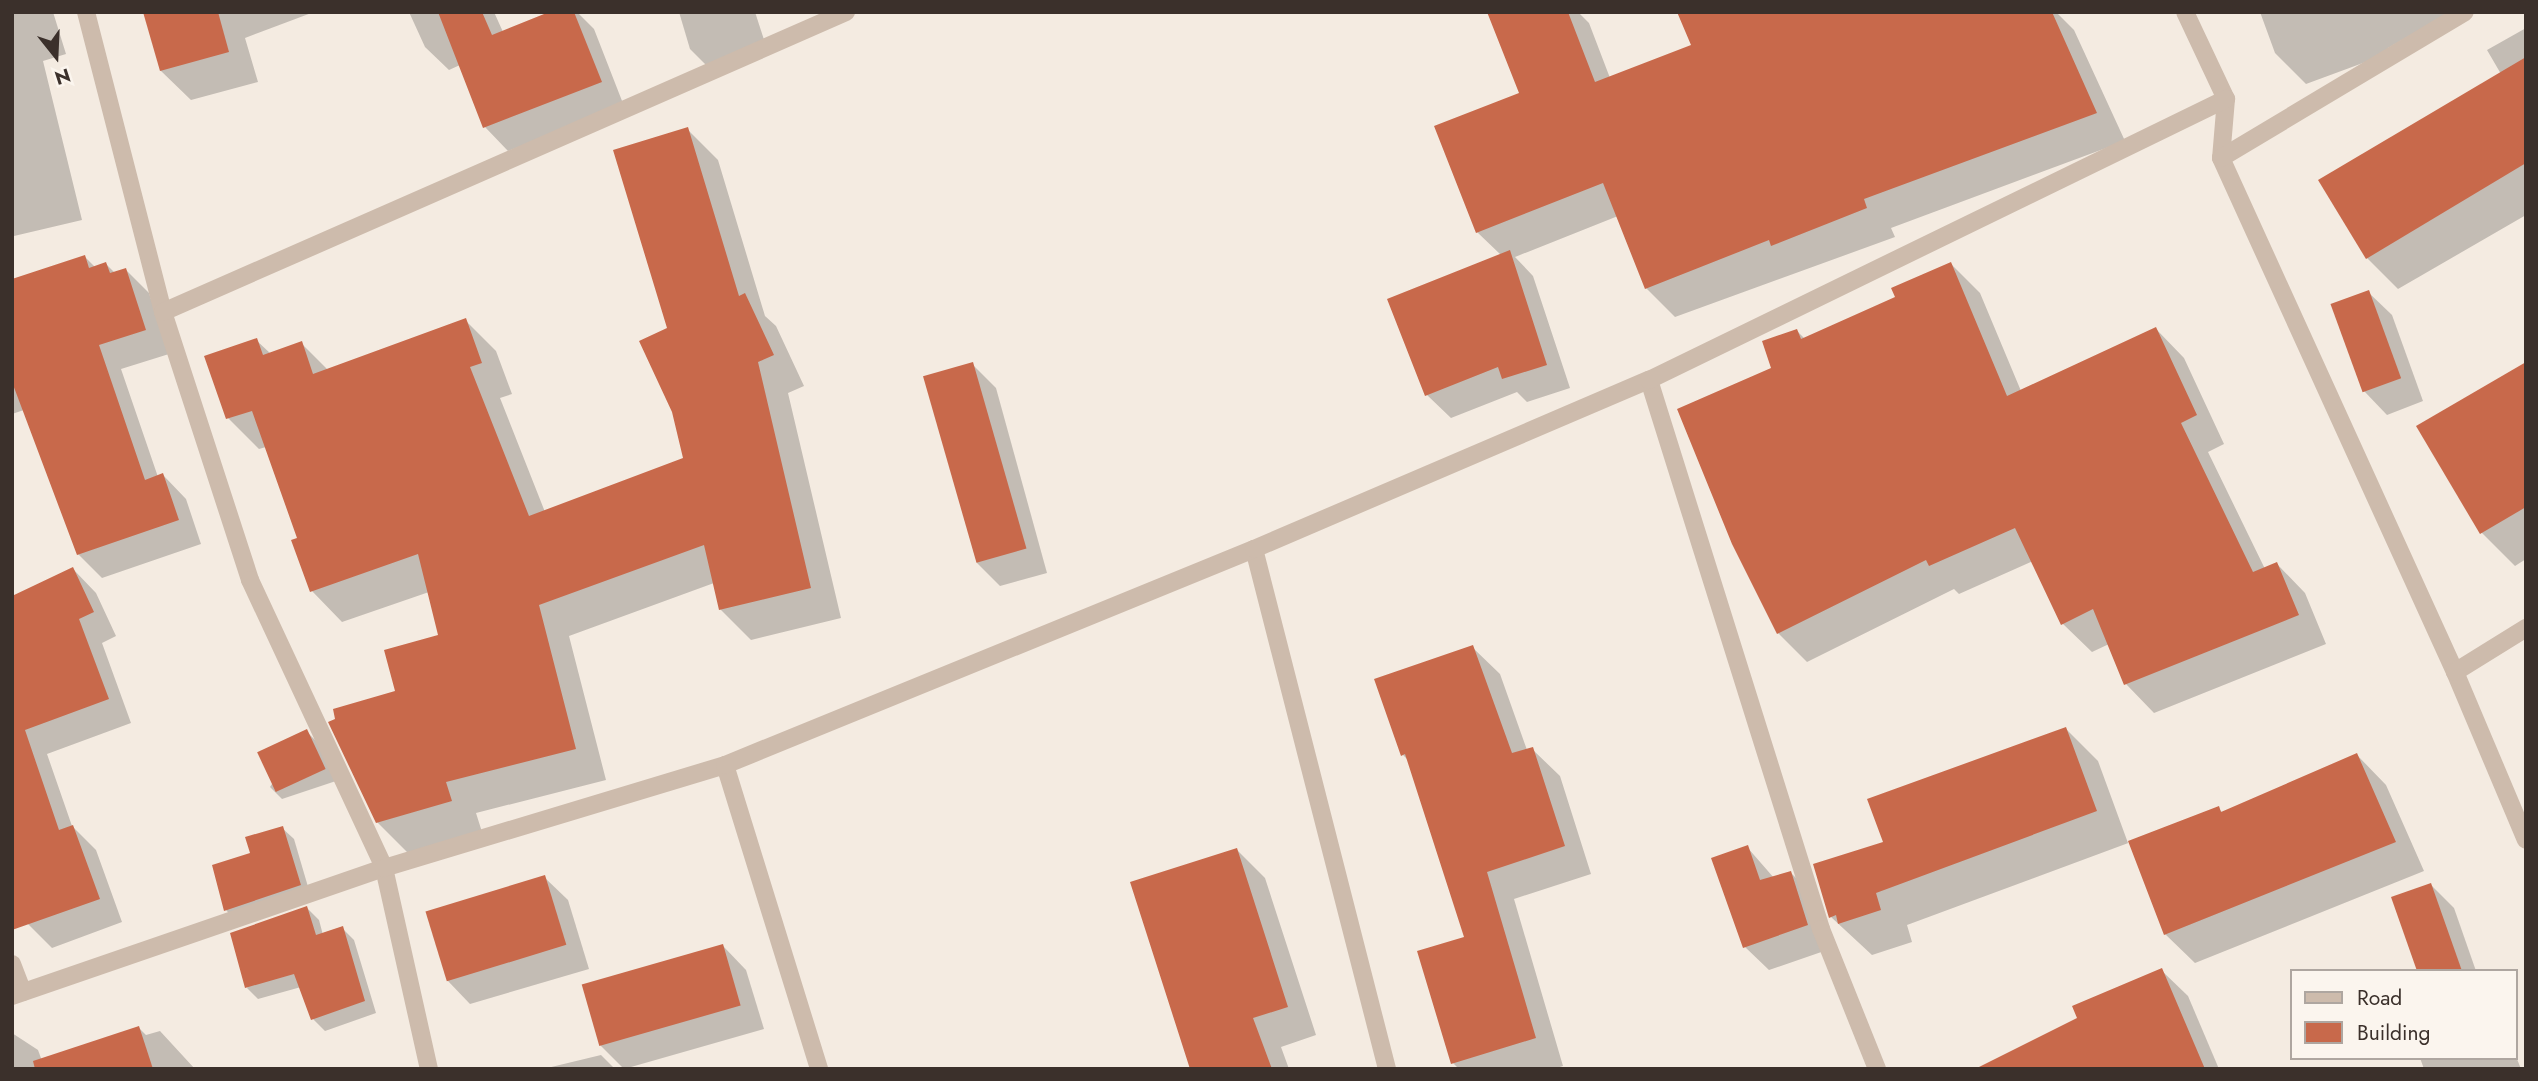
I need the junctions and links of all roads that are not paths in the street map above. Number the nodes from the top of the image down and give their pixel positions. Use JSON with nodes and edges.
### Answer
{"nodes":[{"id":1,"x":86,"y":12,"type":"edge"},
{"id":2,"x":846,"y":12,"type":"edge"},
{"id":3,"x":2185,"y":12,"type":"edge"},
{"id":4,"x":2465,"y":12,"type":"edge"},
{"id":5,"x":2226,"y":99,"type":"junction"},
{"id":6,"x":2221,"y":158,"type":"junction"},
{"id":7,"x":163,"y":312,"type":"junction"},
{"id":8,"x":1649,"y":380,"type":"junction"},
{"id":9,"x":1254,"y":549,"type":"junction"},
{"id":10,"x":2526,"y":628,"type":"edge"},
{"id":11,"x":2455,"y":672,"type":"junction"},
{"id":12,"x":725,"y":765,"type":"junction"},
{"id":13,"x":2526,"y":840,"type":"edge"},
{"id":14,"x":384,"y":868,"type":"junction"},
{"id":15,"x":12,"y":964,"type":"edge"},
{"id":16,"x":18,"y":994,"type":"edge"},
{"id":17,"x":429,"y":1069,"type":"edge"},
{"id":18,"x":819,"y":1069,"type":"edge"},
{"id":19,"x":1387,"y":1069,"type":"edge"},
{"id":20,"x":1877,"y":1069,"type":"edge"}],
"edges":[{"from":1,"to":7,"type":"street"},
{"from":2,"to":7,"type":"street"},
{"from":3,"to":5,"type":"street"},
{"from":4,"to":6,"type":"street"},
{"from":5,"to":6,"type":"street"},
{"from":5,"to":8,"type":"street"},
{"from":6,"to":11,"type":"street"},
{"from":7,"to":14,"type":"street"},
{"from":8,"to":9,"type":"street"},
{"from":8,"to":20,"type":"street"},
{"from":9,"to":12,"type":"street"},
{"from":9,"to":19,"type":"street"},
{"from":10,"to":11,"type":"street"},
{"from":11,"to":13,"type":"street"},
{"from":12,"to":14,"type":"street"},
{"from":12,"to":18,"type":"street"},
{"from":14,"to":16,"type":"street"},
{"from":14,"to":17,"type":"street"},
{"from":15,"to":16,"type":"street"}]}
